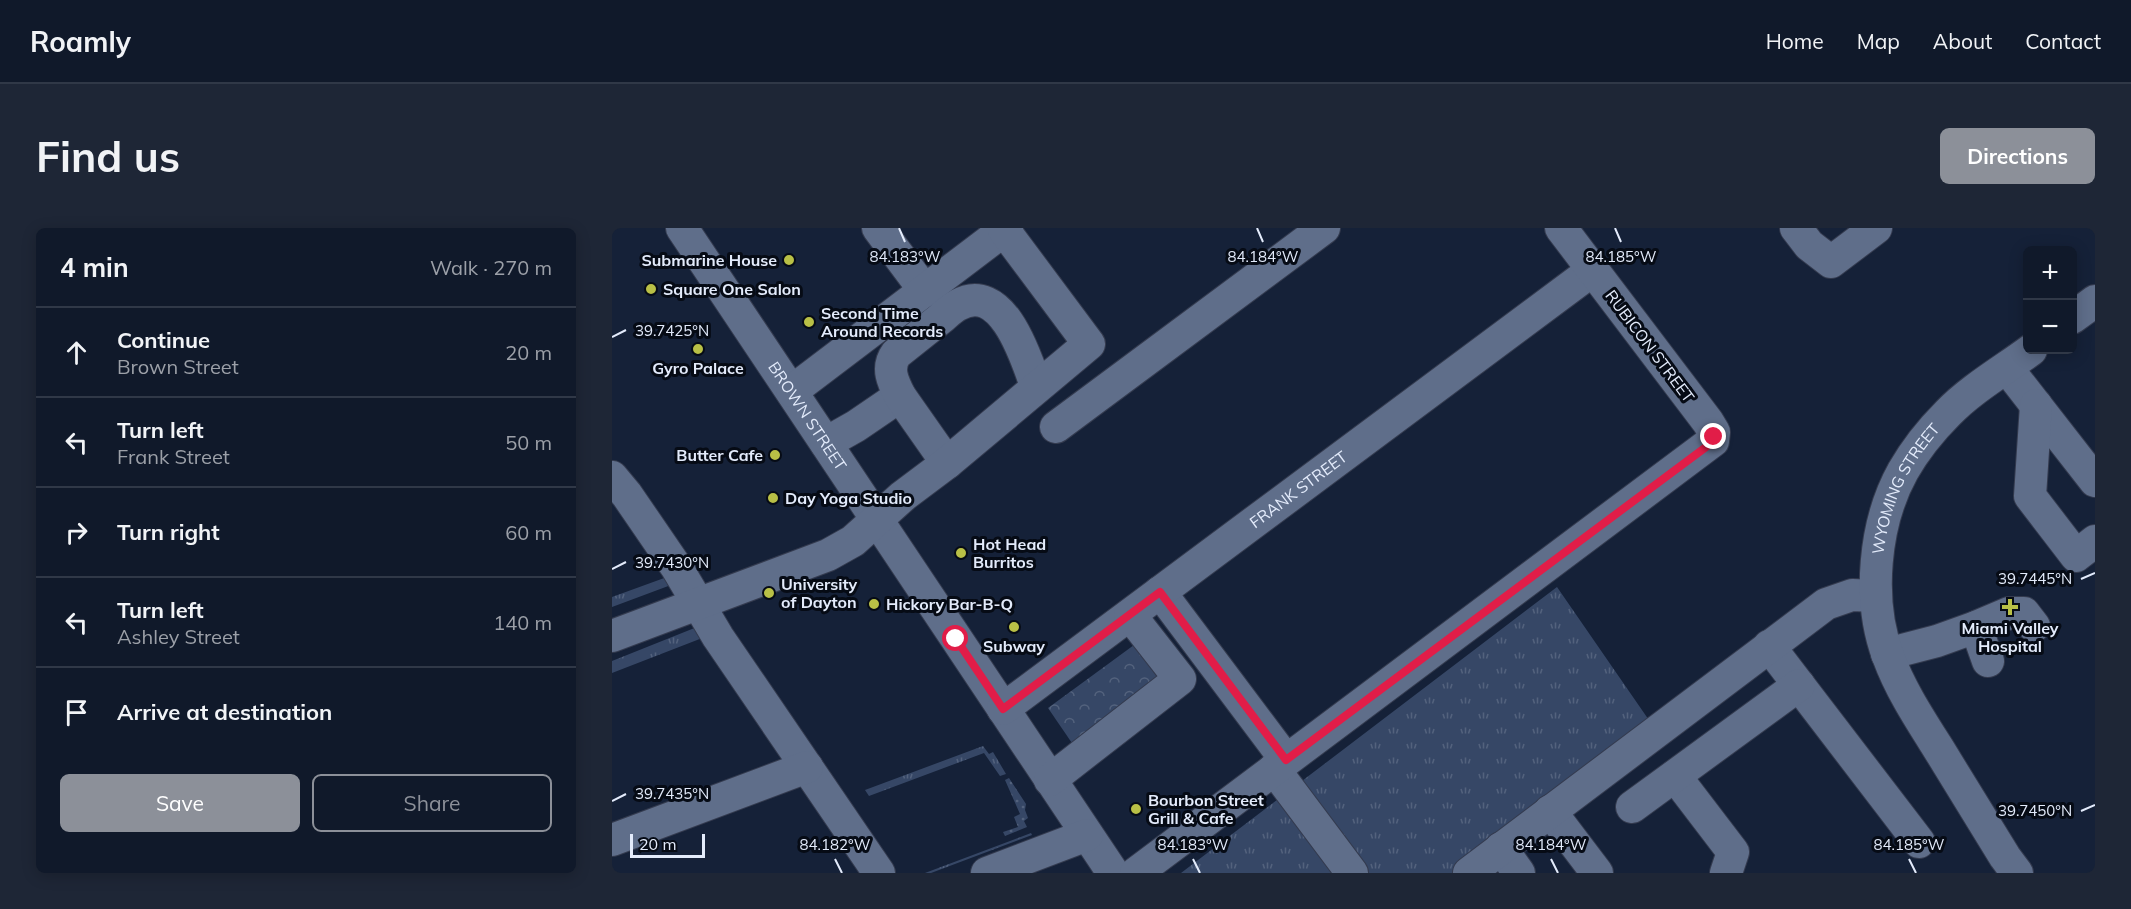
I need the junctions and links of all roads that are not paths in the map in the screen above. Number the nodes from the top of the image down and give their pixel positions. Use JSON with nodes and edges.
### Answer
{"nodes":[{"id":1,"x":682,"y":228,"type":"edge"},
{"id":2,"x":878,"y":228,"type":"edge"},
{"id":3,"x":1324,"y":228,"type":"edge"},
{"id":4,"x":1562,"y":228,"type":"edge"},
{"id":5,"x":1796,"y":228,"type":"edge"},
{"id":6,"x":1876,"y":228,"type":"edge"},
{"id":7,"x":1006,"y":229,"type":"edge"},
{"id":8,"x":1593,"y":270,"type":"junction"},
{"id":9,"x":925,"y":291,"type":"junction"},
{"id":10,"x":2095,"y":301,"type":"edge"},
{"id":11,"x":2077,"y":315,"type":"edge"},
{"id":12,"x":2019,"y":359,"type":"edge"},
{"id":13,"x":1036,"y":386,"type":"junction"},
{"id":14,"x":792,"y":391,"type":"junction"},
{"id":15,"x":900,"y":396,"type":"junction"},
{"id":16,"x":2036,"y":405,"type":"junction"},
{"id":17,"x":1056,"y":427,"type":"dead end"},
{"id":18,"x":826,"y":443,"type":"junction"},
{"id":19,"x":946,"y":463,"type":"junction"},
{"id":20,"x":612,"y":477,"type":"edge"},
{"id":21,"x":2095,"y":481,"type":"edge"},
{"id":22,"x":878,"y":520,"type":"junction"},
{"id":23,"x":2095,"y":541,"type":"edge"},
{"id":24,"x":1160,"y":592,"type":"junction"},
{"id":25,"x":1876,"y":596,"type":"junction"},
{"id":26,"x":700,"y":604,"type":"junction"},
{"id":27,"x":1130,"y":615,"type":"junction"},
{"id":28,"x":2034,"y":626,"type":"dead end"},
{"id":29,"x":1976,"y":627,"type":"junction"},
{"id":30,"x":612,"y":636,"type":"edge"},
{"id":31,"x":1769,"y":646,"type":"junction"},
{"id":32,"x":1988,"y":661,"type":"dead end"},
{"id":33,"x":1891,"y":664,"type":"junction"},
{"id":34,"x":1799,"y":685,"type":"junction"},
{"id":35,"x":1003,"y":709,"type":"junction"},
{"id":36,"x":1280,"y":765,"type":"junction"},
{"id":37,"x":807,"y":767,"type":"junction"},
{"id":38,"x":1675,"y":776,"type":"junction"},
{"id":39,"x":1050,"y":780,"type":"junction"},
{"id":40,"x":1632,"y":807,"type":"dead end"},
{"id":41,"x":1550,"y":811,"type":"junction"},
{"id":42,"x":1087,"y":835,"type":"junction"},
{"id":43,"x":612,"y":840,"type":"edge"},
{"id":44,"x":1919,"y":842,"type":"dead end"},
{"id":45,"x":1501,"y":848,"type":"junction"},
{"id":46,"x":2002,"y":868,"type":"edge"},
{"id":47,"x":879,"y":873,"type":"edge"},
{"id":48,"x":987,"y":873,"type":"edge"},
{"id":49,"x":1113,"y":873,"type":"edge"},
{"id":50,"x":1136,"y":873,"type":"edge"},
{"id":51,"x":1352,"y":873,"type":"edge"},
{"id":52,"x":1469,"y":873,"type":"edge"},
{"id":53,"x":1519,"y":873,"type":"edge"},
{"id":54,"x":1597,"y":873,"type":"edge"},
{"id":55,"x":1726,"y":873,"type":"edge"}],
"edges":[{"from":1,"to":14,"type":"street","name":"BROWN STREET"},
{"from":2,"to":9,"type":"street"},
{"from":3,"to":17,"type":"street"},
{"from":4,"to":8,"type":"street","name":"RUBICON STREET"},
{"from":5,"to":6,"type":"street"},
{"from":7,"to":9,"type":"street"},
{"from":7,"to":13,"type":"street"},
{"from":8,"to":24,"type":"street","name":"FRANK STREET"},
{"from":8,"to":36,"type":"street","name":"RUBICON STREET"},
{"from":9,"to":14,"type":"street"},
{"from":10,"to":11,"type":"street"},
{"from":12,"to":16,"type":"street"},
{"from":12,"to":25,"type":"street","name":"WYOMING STREET"},
{"from":13,"to":15,"type":"street"},
{"from":13,"to":19,"type":"street"},
{"from":14,"to":18,"type":"street","name":"BROWN STREET"},
{"from":15,"to":18,"type":"street"},
{"from":15,"to":19,"type":"street"},
{"from":16,"to":21,"type":"street"},
{"from":16,"to":23,"type":"street"},
{"from":18,"to":22,"type":"street","name":"BROWN STREET"},
{"from":19,"to":22,"type":"street"},
{"from":20,"to":26,"type":"street"},
{"from":22,"to":26,"type":"street"},
{"from":22,"to":35,"type":"street","name":"BROWN STREET"},
{"from":24,"to":27,"type":"street","name":"FRANK STREET"},
{"from":24,"to":36,"type":"street"},
{"from":25,"to":31,"type":"street"},
{"from":25,"to":33,"type":"street","name":"WYOMING STREET"},
{"from":26,"to":30,"type":"street"},
{"from":26,"to":37,"type":"street"},
{"from":27,"to":35,"type":"street","name":"FRANK STREET"},
{"from":27,"to":39,"type":"street"},
{"from":28,"to":29,"type":"street"},
{"from":29,"to":32,"type":"street"},
{"from":29,"to":33,"type":"street"},
{"from":31,"to":34,"type":"street"},
{"from":31,"to":41,"type":"street"},
{"from":33,"to":46,"type":"street"},
{"from":34,"to":38,"type":"street"},
{"from":34,"to":44,"type":"street"},
{"from":35,"to":39,"type":"street","name":"BROWN STREET"},
{"from":36,"to":50,"type":"street"},
{"from":36,"to":51,"type":"street"},
{"from":37,"to":43,"type":"street"},
{"from":37,"to":47,"type":"street"},
{"from":38,"to":40,"type":"street"},
{"from":38,"to":55,"type":"street"},
{"from":39,"to":42,"type":"street","name":"BROWN STREET"},
{"from":41,"to":45,"type":"street"},
{"from":41,"to":54,"type":"street"},
{"from":42,"to":48,"type":"street"},
{"from":42,"to":49,"type":"street","name":"BROWN STREET"},
{"from":45,"to":52,"type":"street"},
{"from":45,"to":53,"type":"street"}]}
